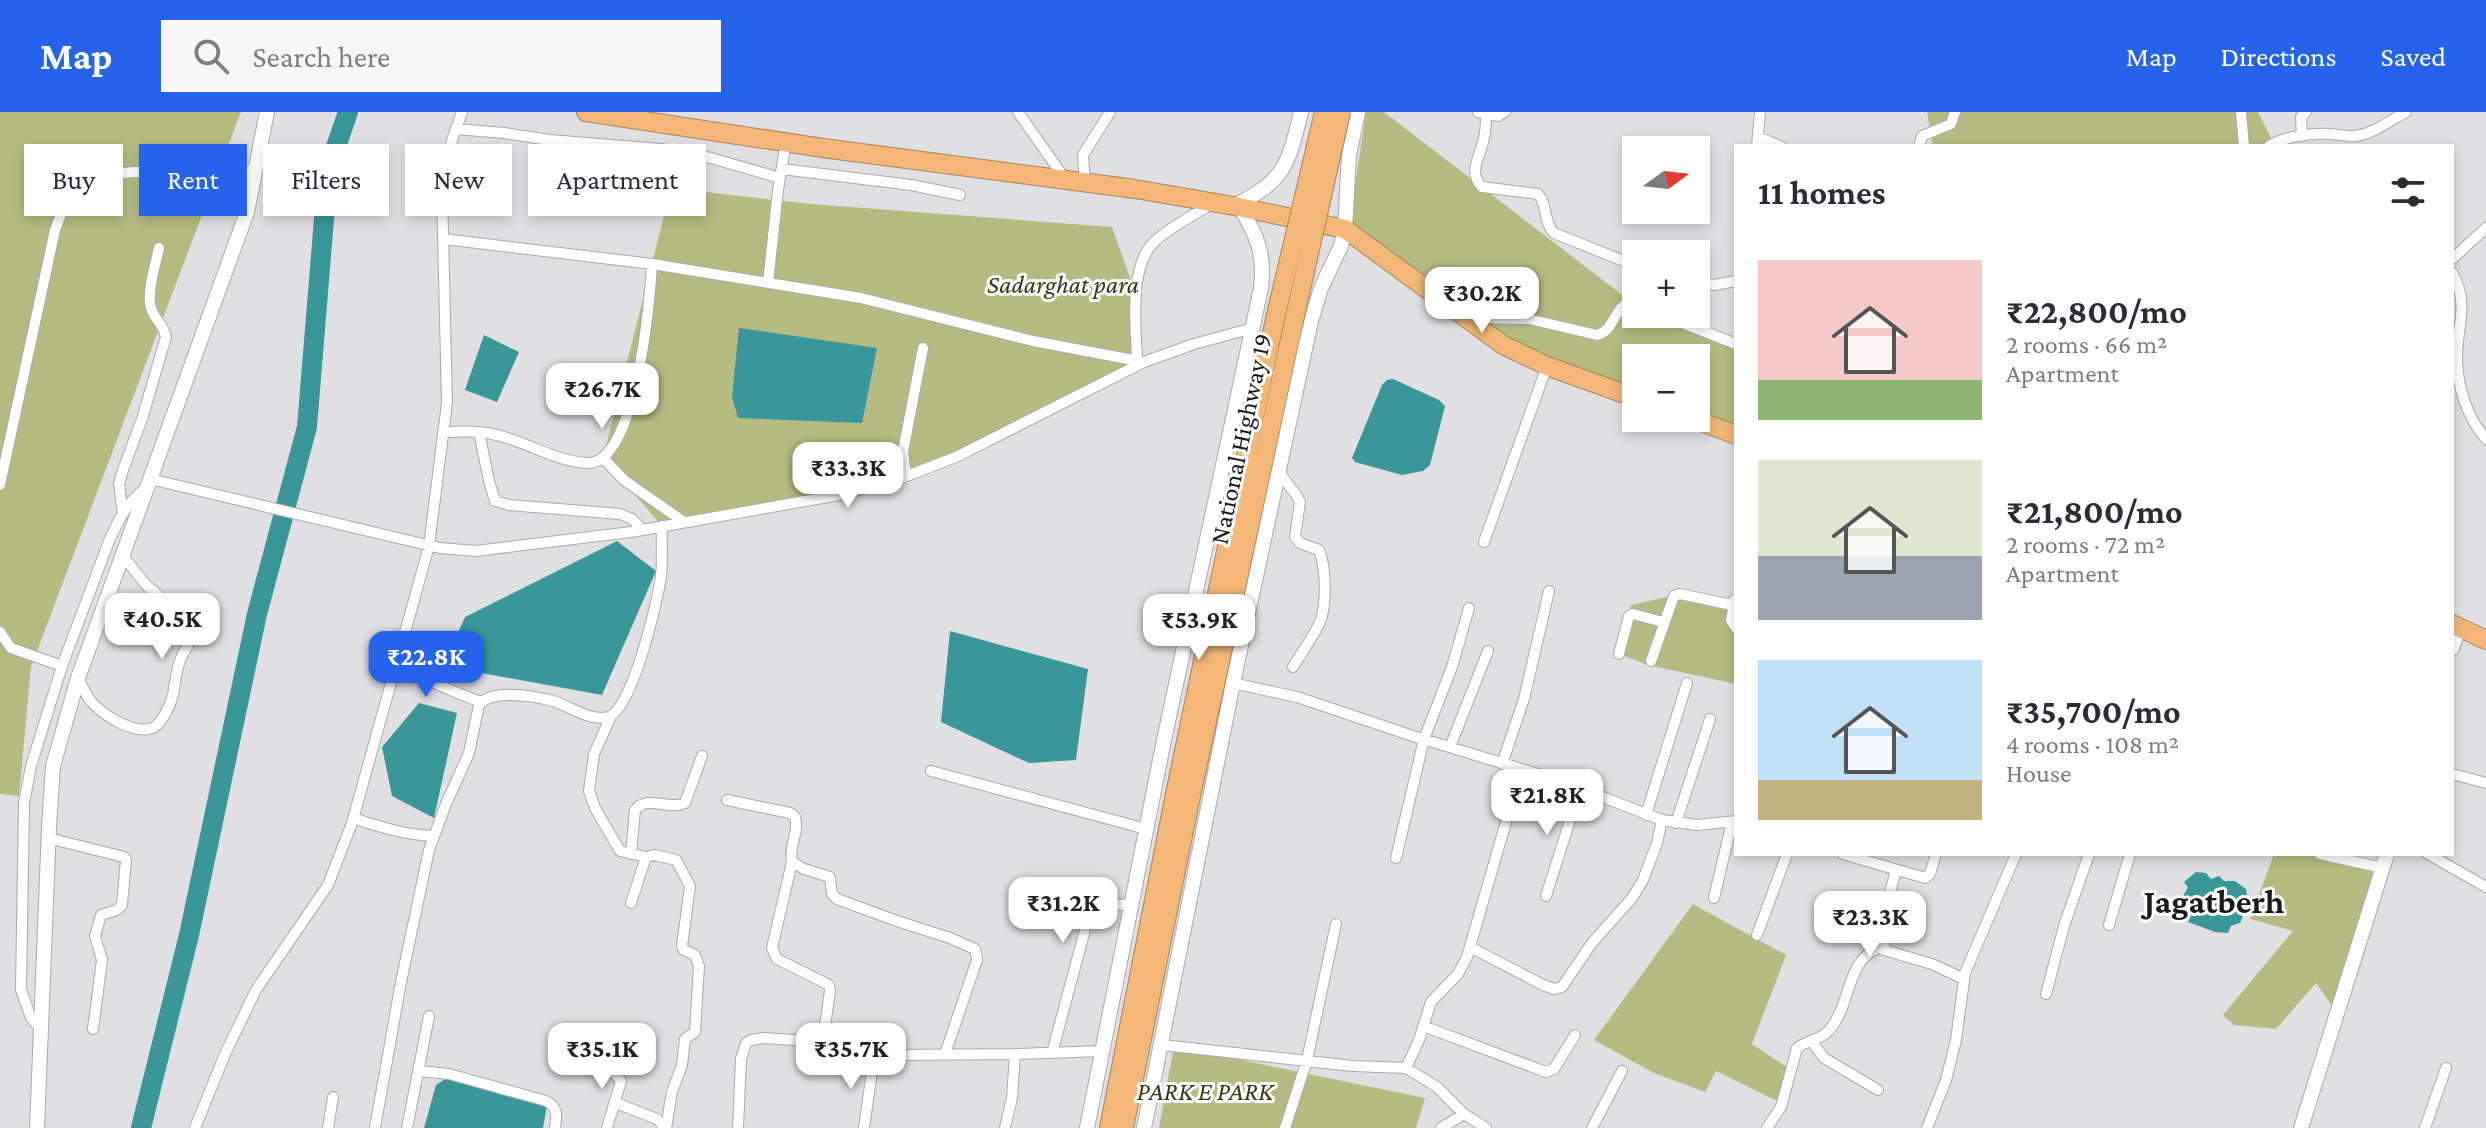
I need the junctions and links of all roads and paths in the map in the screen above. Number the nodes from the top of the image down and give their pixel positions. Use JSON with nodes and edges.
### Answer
{"nodes":[{"id":1,"x":267,"y":112,"type":"edge"},
{"id":2,"x":462,"y":112,"type":"edge"},
{"id":3,"x":586,"y":112,"type":"edge"},
{"id":4,"x":1018,"y":112,"type":"edge"},
{"id":5,"x":1110,"y":112,"type":"edge"},
{"id":6,"x":1301,"y":112,"type":"edge"},
{"id":7,"x":1324,"y":112,"type":"edge"},
{"id":8,"x":1341,"y":112,"type":"edge"},
{"id":9,"x":1358,"y":112,"type":"edge"},
{"id":10,"x":1505,"y":112,"type":"edge"},
{"id":11,"x":1760,"y":112,"type":"edge"},
{"id":12,"x":1955,"y":112,"type":"edge"},
{"id":13,"x":2241,"y":112,"type":"edge"},
{"id":14,"x":2306,"y":112,"type":"edge"},
{"id":15,"x":2406,"y":112,"type":"edge"},
{"id":16,"x":1482,"y":113,"type":"edge"},
{"id":17,"x":456,"y":129,"type":"junction"},
{"id":18,"x":2302,"y":136,"type":"junction"},
{"id":19,"x":1758,"y":141,"type":"edge"},
{"id":20,"x":2359,"y":141,"type":"edge"},
{"id":21,"x":786,"y":142,"type":"junction"},
{"id":22,"x":1920,"y":144,"type":"edge"},
{"id":23,"x":2244,"y":144,"type":"edge"},
{"id":24,"x":2272,"y":144,"type":"edge"},
{"id":25,"x":256,"y":170,"type":"junction"},
{"id":26,"x":781,"y":173,"type":"junction"},
{"id":27,"x":1065,"y":180,"type":"junction"},
{"id":28,"x":1085,"y":183,"type":"junction"},
{"id":29,"x":960,"y":195,"type":"dead end"},
{"id":30,"x":1214,"y":202,"type":"junction"},
{"id":31,"x":1237,"y":206,"type":"junction"},
{"id":32,"x":2486,"y":228,"type":"edge"},
{"id":33,"x":1345,"y":229,"type":"junction"},
{"id":34,"x":444,"y":239,"type":"junction"},
{"id":35,"x":159,"y":248,"type":"dead end"},
{"id":36,"x":2454,"y":257,"type":"edge"},
{"id":37,"x":1622,"y":260,"type":"edge"},
{"id":38,"x":652,"y":264,"type":"junction"},
{"id":39,"x":2454,"y":276,"type":"edge"},
{"id":40,"x":1734,"y":281,"type":"edge"},
{"id":41,"x":768,"y":283,"type":"junction"},
{"id":42,"x":1710,"y":284,"type":"edge"},
{"id":43,"x":1622,"y":306,"type":"edge"},
{"id":44,"x":1284,"y":322,"type":"junction"},
{"id":45,"x":1253,"y":328,"type":"junction"},
{"id":46,"x":1695,"y":328,"type":"edge"},
{"id":47,"x":1734,"y":343,"type":"edge"},
{"id":48,"x":923,"y":348,"type":"dead end"},
{"id":49,"x":1141,"y":362,"type":"junction"},
{"id":50,"x":1547,"y":366,"type":"junction"},
{"id":51,"x":1622,"y":393,"type":"edge"},
{"id":52,"x":1710,"y":425,"type":"edge"},
{"id":53,"x":443,"y":432,"type":"junction"},
{"id":54,"x":479,"y":432,"type":"junction"},
{"id":55,"x":1734,"y":434,"type":"edge"},
{"id":56,"x":2486,"y":439,"type":"edge"},
{"id":57,"x":603,"y":458,"type":"junction"},
{"id":58,"x":1279,"y":472,"type":"junction"},
{"id":59,"x":906,"y":476,"type":"junction"},
{"id":60,"x":149,"y":482,"type":"junction"},
{"id":61,"x":0,"y":485,"type":"edge"},
{"id":62,"x":123,"y":514,"type":"junction"},
{"id":63,"x":684,"y":522,"type":"junction"},
{"id":64,"x":662,"y":526,"type":"junction"},
{"id":65,"x":643,"y":530,"type":"junction"},
{"id":66,"x":1484,"y":542,"type":"dead end"},
{"id":67,"x":429,"y":546,"type":"junction"},
{"id":68,"x":122,"y":555,"type":"junction"},
{"id":69,"x":1549,"y":591,"type":"dead end"},
{"id":70,"x":1734,"y":600,"type":"edge"},
{"id":71,"x":1734,"y":605,"type":"edge"},
{"id":72,"x":1469,"y":608,"type":"dead end"},
{"id":73,"x":1663,"y":622,"type":"junction"},
{"id":74,"x":1734,"y":625,"type":"edge"},
{"id":75,"x":0,"y":632,"type":"edge"},
{"id":76,"x":2472,"y":632,"type":"edge"},
{"id":77,"x":2454,"y":646,"type":"edge"},
{"id":78,"x":1488,"y":651,"type":"dead end"},
{"id":79,"x":1619,"y":654,"type":"dead end"},
{"id":80,"x":399,"y":655,"type":"junction"},
{"id":81,"x":1651,"y":661,"type":"dead end"},
{"id":82,"x":62,"y":666,"type":"junction"},
{"id":83,"x":1293,"y":667,"type":"dead end"},
{"id":84,"x":78,"y":678,"type":"junction"},
{"id":85,"x":1233,"y":683,"type":"junction"},
{"id":86,"x":1687,"y":683,"type":"dead end"},
{"id":87,"x":481,"y":702,"type":"junction"},
{"id":88,"x":611,"y":716,"type":"junction"},
{"id":89,"x":1710,"y":719,"type":"dead end"},
{"id":90,"x":1424,"y":739,"type":"junction"},
{"id":91,"x":1450,"y":747,"type":"junction"},
{"id":92,"x":702,"y":756,"type":"dead end"},
{"id":93,"x":1502,"y":764,"type":"junction"},
{"id":94,"x":1521,"y":770,"type":"junction"},
{"id":95,"x":931,"y":771,"type":"dead end"},
{"id":96,"x":2454,"y":775,"type":"edge"},
{"id":97,"x":2486,"y":783,"type":"edge"},
{"id":98,"x":1580,"y":789,"type":"junction"},
{"id":99,"x":727,"y":800,"type":"dead end"},
{"id":100,"x":1646,"y":815,"type":"junction"},
{"id":101,"x":353,"y":818,"type":"junction"},
{"id":102,"x":1662,"y":820,"type":"junction"},
{"id":103,"x":1734,"y":822,"type":"edge"},
{"id":104,"x":1676,"y":823,"type":"junction"},
{"id":105,"x":1146,"y":829,"type":"junction"},
{"id":106,"x":434,"y":836,"type":"junction"},
{"id":107,"x":48,"y":838,"type":"junction"},
{"id":108,"x":631,"y":854,"type":"junction"},
{"id":109,"x":1786,"y":856,"type":"edge"},
{"id":110,"x":1852,"y":856,"type":"edge"},
{"id":111,"x":1935,"y":856,"type":"edge"},
{"id":112,"x":2015,"y":856,"type":"edge"},
{"id":113,"x":2088,"y":856,"type":"edge"},
{"id":114,"x":2129,"y":856,"type":"edge"},
{"id":115,"x":2339,"y":856,"type":"edge"},
{"id":116,"x":2432,"y":856,"type":"edge"},
{"id":117,"x":646,"y":857,"type":"junction"},
{"id":118,"x":1396,"y":858,"type":"dead end"},
{"id":119,"x":2385,"y":861,"type":"edge"},
{"id":120,"x":792,"y":862,"type":"junction"},
{"id":121,"x":1896,"y":870,"type":"junction"},
{"id":122,"x":2486,"y":887,"type":"edge"},
{"id":123,"x":1546,"y":896,"type":"dead end"},
{"id":124,"x":1714,"y":898,"type":"dead end"},
{"id":125,"x":631,"y":903,"type":"dead end"},
{"id":126,"x":1131,"y":905,"type":"junction"},
{"id":127,"x":1336,"y":924,"type":"dead end"},
{"id":128,"x":2109,"y":925,"type":"dead end"},
{"id":129,"x":1757,"y":935,"type":"dead end"},
{"id":130,"x":1470,"y":947,"type":"junction"},
{"id":131,"x":1883,"y":947,"type":"junction"},
{"id":132,"x":1964,"y":979,"type":"junction"},
{"id":133,"x":2046,"y":994,"type":"dead end"},
{"id":134,"x":429,"y":1016,"type":"dead end"},
{"id":135,"x":1423,"y":1026,"type":"junction"},
{"id":136,"x":41,"y":1029,"type":"junction"},
{"id":137,"x":93,"y":1029,"type":"dead end"},
{"id":138,"x":1575,"y":1035,"type":"dead end"},
{"id":139,"x":1812,"y":1042,"type":"junction"},
{"id":140,"x":1162,"y":1045,"type":"junction"},
{"id":141,"x":822,"y":1047,"type":"junction"},
{"id":142,"x":1103,"y":1051,"type":"junction"},
{"id":143,"x":1052,"y":1053,"type":"junction"},
{"id":144,"x":945,"y":1054,"type":"junction"},
{"id":145,"x":1015,"y":1054,"type":"junction"},
{"id":146,"x":874,"y":1057,"type":"junction"},
{"id":147,"x":1307,"y":1060,"type":"junction"},
{"id":148,"x":579,"y":1063,"type":"dead end"},
{"id":149,"x":1406,"y":1068,"type":"junction"},
{"id":150,"x":2446,"y":1068,"type":"dead end"},
{"id":151,"x":419,"y":1071,"type":"junction"},
{"id":152,"x":1622,"y":1071,"type":"dead end"},
{"id":153,"x":1878,"y":1090,"type":"dead end"},
{"id":154,"x":333,"y":1097,"type":"dead end"},
{"id":155,"x":616,"y":1103,"type":"junction"},
{"id":156,"x":1464,"y":1114,"type":"junction"},
{"id":157,"x":37,"y":1128,"type":"edge"},
{"id":158,"x":195,"y":1128,"type":"edge"},
{"id":159,"x":328,"y":1128,"type":"edge"},
{"id":160,"x":375,"y":1128,"type":"edge"},
{"id":161,"x":407,"y":1128,"type":"edge"},
{"id":162,"x":555,"y":1128,"type":"edge"},
{"id":163,"x":607,"y":1128,"type":"edge"},
{"id":164,"x":665,"y":1128,"type":"edge"},
{"id":165,"x":738,"y":1128,"type":"edge"},
{"id":166,"x":864,"y":1128,"type":"edge"},
{"id":167,"x":1005,"y":1128,"type":"edge"},
{"id":168,"x":1087,"y":1128,"type":"edge"},
{"id":169,"x":1109,"y":1128,"type":"edge"},
{"id":170,"x":1124,"y":1128,"type":"edge"},
{"id":171,"x":1144,"y":1128,"type":"edge"},
{"id":172,"x":1285,"y":1128,"type":"edge"},
{"id":173,"x":1441,"y":1128,"type":"edge"},
{"id":174,"x":1486,"y":1128,"type":"edge"},
{"id":175,"x":1592,"y":1128,"type":"edge"},
{"id":176,"x":1767,"y":1128,"type":"edge"},
{"id":177,"x":1927,"y":1128,"type":"edge"},
{"id":178,"x":2301,"y":1128,"type":"edge"},
{"id":179,"x":2425,"y":1128,"type":"edge"}],
"edges":[{"from":1,"to":25,"type":"main road"},
{"from":2,"to":17,"type":"street"},
{"from":3,"to":21,"type":"highway"},
{"from":4,"to":27,"type":"street"},
{"from":5,"to":28,"type":"street"},
{"from":6,"to":31,"type":"main road"},
{"from":7,"to":44,"type":"highway","bridge":true},
{"from":8,"to":44,"type":"highway","bridge":true},
{"from":9,"to":33,"type":"main road"},
{"from":10,"to":16,"type":"street"},
{"from":11,"to":19,"type":"street"},
{"from":12,"to":22,"type":"street"},
{"from":13,"to":23,"type":"street"},
{"from":14,"to":18,"type":"street"},
{"from":15,"to":20,"type":"street"},
{"from":16,"to":37,"type":"street"},
{"from":17,"to":26,"type":"street"},
{"from":17,"to":34,"type":"street"},
{"from":18,"to":20,"type":"street"},
{"from":18,"to":24,"type":"street"},
{"from":21,"to":26,"type":"street"},
{"from":21,"to":27,"type":"highway"},
{"from":25,"to":60,"type":"main road"},
{"from":25,"to":61,"type":"street"},
{"from":26,"to":29,"type":"street"},
{"from":26,"to":41,"type":"street"},
{"from":27,"to":28,"type":"highway"},
{"from":28,"to":30,"type":"highway"},
{"from":30,"to":31,"type":"highway"},
{"from":30,"to":49,"type":"street"},
{"from":31,"to":33,"type":"highway"},
{"from":31,"to":45,"type":"main road"},
{"from":32,"to":36,"type":"street"},
{"from":33,"to":43,"type":"street"},
{"from":33,"to":50,"type":"highway"},
{"from":33,"to":58,"type":"main road"},
{"from":34,"to":38,"type":"street"},
{"from":34,"to":53,"type":"street"},
{"from":35,"to":62,"type":"street"},
{"from":38,"to":41,"type":"street"},
{"from":38,"to":57,"type":"street"},
{"from":39,"to":56,"type":"street"},
{"from":40,"to":42,"type":"street"},
{"from":41,"to":49,"type":"street"},
{"from":44,"to":169,"type":"highway"},
{"from":44,"to":170,"type":"highway","name":"National Highway 19"},
{"from":45,"to":49,"type":"street"},
{"from":45,"to":105,"type":"main road"},
{"from":46,"to":47,"type":"street"},
{"from":48,"to":59,"type":"street"},
{"from":49,"to":59,"type":"street"},
{"from":50,"to":51,"type":"highway"},
{"from":50,"to":66,"type":"street"},
{"from":52,"to":55,"type":"highway"},
{"from":53,"to":54,"type":"street"},
{"from":53,"to":67,"type":"street"},
{"from":54,"to":57,"type":"street"},
{"from":54,"to":65,"type":"street"},
{"from":57,"to":63,"type":"street"},
{"from":58,"to":83,"type":"street"},
{"from":58,"to":85,"type":"main road"},
{"from":59,"to":63,"type":"street"},
{"from":60,"to":62,"type":"street"},
{"from":60,"to":67,"type":"street"},
{"from":60,"to":68,"type":"main road"},
{"from":62,"to":82,"type":"street"},
{"from":63,"to":64,"type":"street"},
{"from":64,"to":65,"type":"street"},
{"from":64,"to":88,"type":"street"},
{"from":65,"to":67,"type":"street"},
{"from":67,"to":80,"type":"street"},
{"from":68,"to":84,"type":"main road"},
{"from":68,"to":84,"type":"street"},
{"from":69,"to":93,"type":"street"},
{"from":70,"to":73,"type":"street"},
{"from":71,"to":74,"type":"street"},
{"from":72,"to":90,"type":"street"},
{"from":73,"to":79,"type":"street"},
{"from":73,"to":81,"type":"street"},
{"from":75,"to":82,"type":"street"},
{"from":76,"to":77,"type":"main road"},
{"from":78,"to":91,"type":"street"},
{"from":80,"to":87,"type":"street"},
{"from":80,"to":101,"type":"street"},
{"from":82,"to":136,"type":"street"},
{"from":84,"to":107,"type":"main road"},
{"from":85,"to":90,"type":"street"},
{"from":85,"to":140,"type":"main road"},
{"from":86,"to":100,"type":"street"},
{"from":87,"to":88,"type":"street"},
{"from":87,"to":106,"type":"street"},
{"from":88,"to":108,"type":"street"},
{"from":89,"to":104,"type":"street"},
{"from":90,"to":91,"type":"street"},
{"from":90,"to":118,"type":"street"},
{"from":91,"to":93,"type":"street"},
{"from":92,"to":108,"type":"street"},
{"from":93,"to":94,"type":"street"},
{"from":94,"to":98,"type":"street"},
{"from":94,"to":130,"type":"street"},
{"from":95,"to":105,"type":"street"},
{"from":96,"to":97,"type":"street"},
{"from":98,"to":100,"type":"street"},
{"from":98,"to":123,"type":"street"},
{"from":99,"to":120,"type":"street"},
{"from":100,"to":102,"type":"street"},
{"from":101,"to":106,"type":"street"},
{"from":101,"to":158,"type":"street"},
{"from":102,"to":104,"type":"street"},
{"from":102,"to":130,"type":"street"},
{"from":103,"to":104,"type":"street"},
{"from":103,"to":124,"type":"street"},
{"from":105,"to":126,"type":"main road"},
{"from":106,"to":160,"type":"street"},
{"from":107,"to":136,"type":"main road"},
{"from":107,"to":137,"type":"street"},
{"from":108,"to":117,"type":"street"},
{"from":109,"to":129,"type":"street"},
{"from":110,"to":121,"type":"street"},
{"from":111,"to":121,"type":"street"},
{"from":112,"to":132,"type":"street"},
{"from":113,"to":133,"type":"street"},
{"from":114,"to":128,"type":"street"},
{"from":115,"to":119,"type":"street"},
{"from":116,"to":122,"type":"street"},
{"from":117,"to":125,"type":"street"},
{"from":117,"to":164,"type":"street"},
{"from":119,"to":178,"type":"main road"},
{"from":120,"to":141,"type":"street"},
{"from":120,"to":144,"type":"street"},
{"from":121,"to":131,"type":"street"},
{"from":126,"to":142,"type":"main road"},
{"from":126,"to":143,"type":"street"},
{"from":127,"to":147,"type":"street"},
{"from":130,"to":135,"type":"street"},
{"from":131,"to":132,"type":"street"},
{"from":131,"to":139,"type":"street"},
{"from":132,"to":177,"type":"street"},
{"from":134,"to":151,"type":"street"},
{"from":135,"to":138,"type":"street"},
{"from":135,"to":149,"type":"street"},
{"from":136,"to":157,"type":"main road"},
{"from":139,"to":153,"type":"street"},
{"from":139,"to":176,"type":"street"},
{"from":140,"to":147,"type":"street"},
{"from":140,"to":171,"type":"main road"},
{"from":141,"to":146,"type":"street"},
{"from":141,"to":165,"type":"street"},
{"from":142,"to":143,"type":"street"},
{"from":142,"to":168,"type":"main road"},
{"from":143,"to":145,"type":"street"},
{"from":144,"to":145,"type":"street"},
{"from":144,"to":146,"type":"street"},
{"from":145,"to":167,"type":"street"},
{"from":146,"to":166,"type":"street"},
{"from":147,"to":149,"type":"street"},
{"from":147,"to":172,"type":"street"},
{"from":148,"to":155,"type":"street"},
{"from":149,"to":156,"type":"street"},
{"from":150,"to":179,"type":"street"},
{"from":151,"to":161,"type":"street"},
{"from":151,"to":162,"type":"street"},
{"from":152,"to":175,"type":"street"},
{"from":154,"to":159,"type":"street"},
{"from":155,"to":163,"type":"street"},
{"from":155,"to":164,"type":"street"},
{"from":156,"to":173,"type":"street"},
{"from":156,"to":174,"type":"street"}]}
